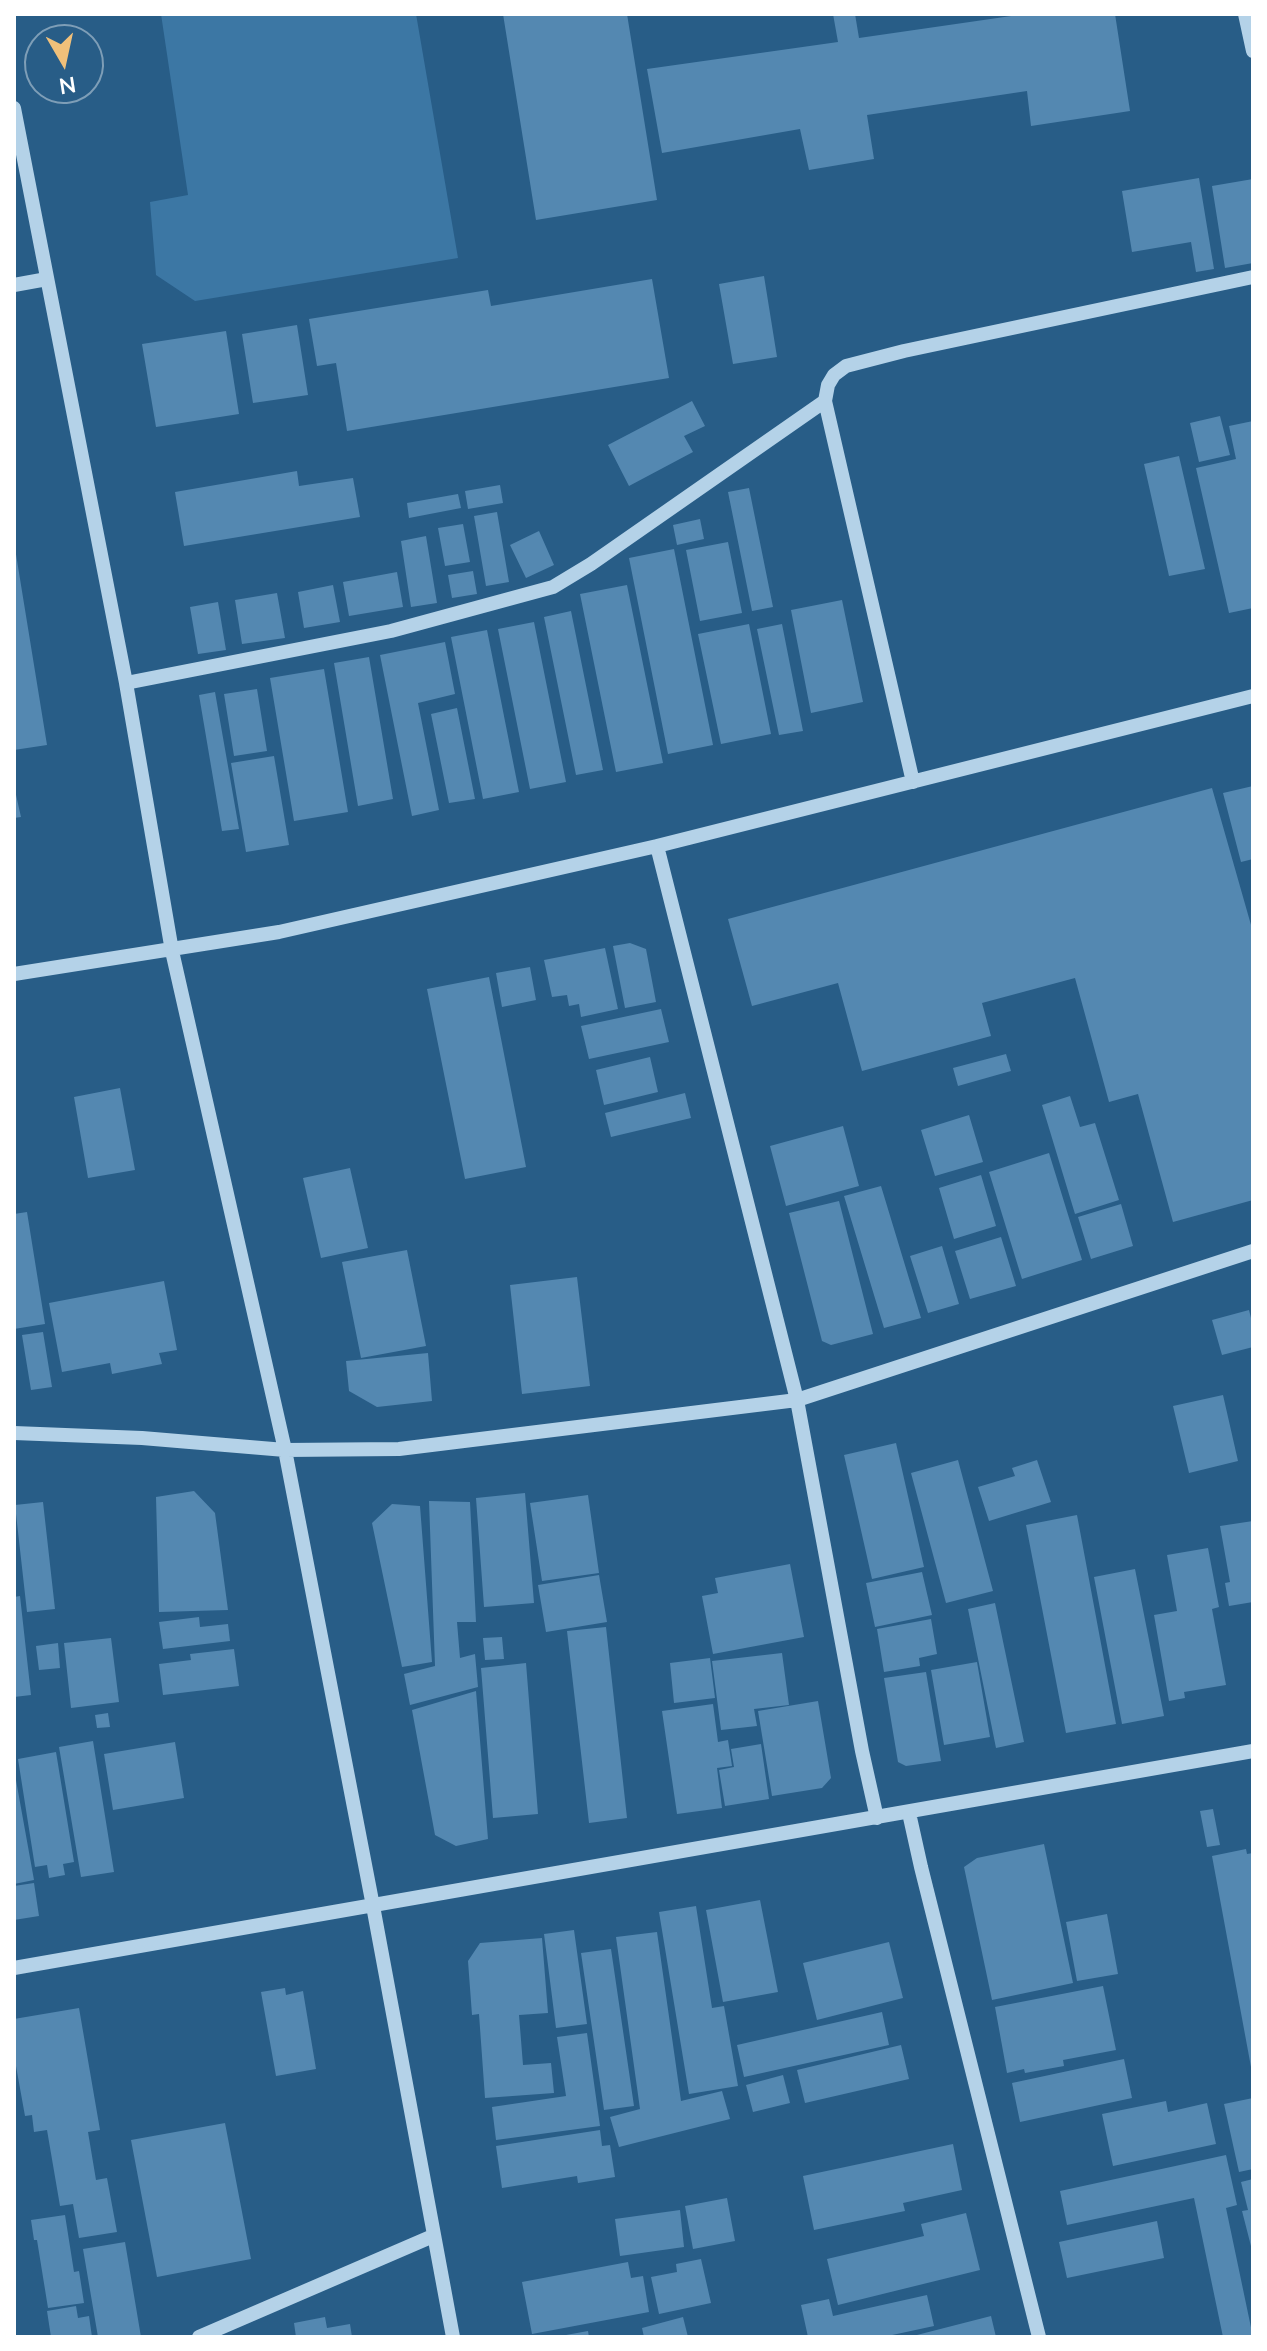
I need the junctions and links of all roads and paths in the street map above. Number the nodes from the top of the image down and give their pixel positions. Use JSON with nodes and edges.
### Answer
{"nodes":[{"id":1,"x":1245,"y":14,"type":"edge"},
{"id":2,"x":1253,"y":51,"type":"edge"},
{"id":3,"x":14,"y":108,"type":"edge"},
{"id":4,"x":1253,"y":277,"type":"edge"},
{"id":5,"x":47,"y":279,"type":"junction"},
{"id":6,"x":14,"y":285,"type":"edge"},
{"id":7,"x":825,"y":401,"type":"junction"},
{"id":8,"x":126,"y":683,"type":"junction"},
{"id":9,"x":1253,"y":696,"type":"edge"},
{"id":10,"x":913,"y":782,"type":"junction"},
{"id":11,"x":657,"y":846,"type":"junction"},
{"id":12,"x":172,"y":951,"type":"junction"},
{"id":13,"x":14,"y":974,"type":"edge"},
{"id":14,"x":1253,"y":1251,"type":"edge"},
{"id":15,"x":797,"y":1400,"type":"junction"},
{"id":16,"x":14,"y":1433,"type":"edge"},
{"id":17,"x":285,"y":1450,"type":"junction"},
{"id":18,"x":1253,"y":1751,"type":"edge"},
{"id":19,"x":909,"y":1813,"type":"junction"},
{"id":20,"x":877,"y":1818,"type":"junction"},
{"id":21,"x":373,"y":1906,"type":"junction"},
{"id":22,"x":14,"y":1968,"type":"edge"},
{"id":23,"x":433,"y":2236,"type":"junction"},
{"id":24,"x":199,"y":2337,"type":"edge"},
{"id":25,"x":453,"y":2337,"type":"edge"},
{"id":26,"x":1039,"y":2337,"type":"edge"}],
"edges":[{"from":1,"to":2,"type":"street"},
{"from":3,"to":5,"type":"street"},
{"from":4,"to":7,"type":"street"},
{"from":5,"to":6,"type":"street"},
{"from":5,"to":8,"type":"street"},
{"from":7,"to":8,"type":"street"},
{"from":7,"to":10,"type":"street"},
{"from":8,"to":12,"type":"street"},
{"from":9,"to":10,"type":"street"},
{"from":10,"to":11,"type":"street"},
{"from":11,"to":12,"type":"street"},
{"from":11,"to":15,"type":"street"},
{"from":12,"to":13,"type":"street"},
{"from":12,"to":17,"type":"street"},
{"from":14,"to":15,"type":"street"},
{"from":15,"to":17,"type":"street"},
{"from":15,"to":20,"type":"street"},
{"from":16,"to":17,"type":"street"},
{"from":17,"to":21,"type":"street"},
{"from":18,"to":19,"type":"street"},
{"from":19,"to":20,"type":"street"},
{"from":19,"to":26,"type":"street"},
{"from":20,"to":21,"type":"street"},
{"from":21,"to":22,"type":"street"},
{"from":21,"to":23,"type":"street"},
{"from":23,"to":24,"type":"street"},
{"from":23,"to":25,"type":"street"}]}
